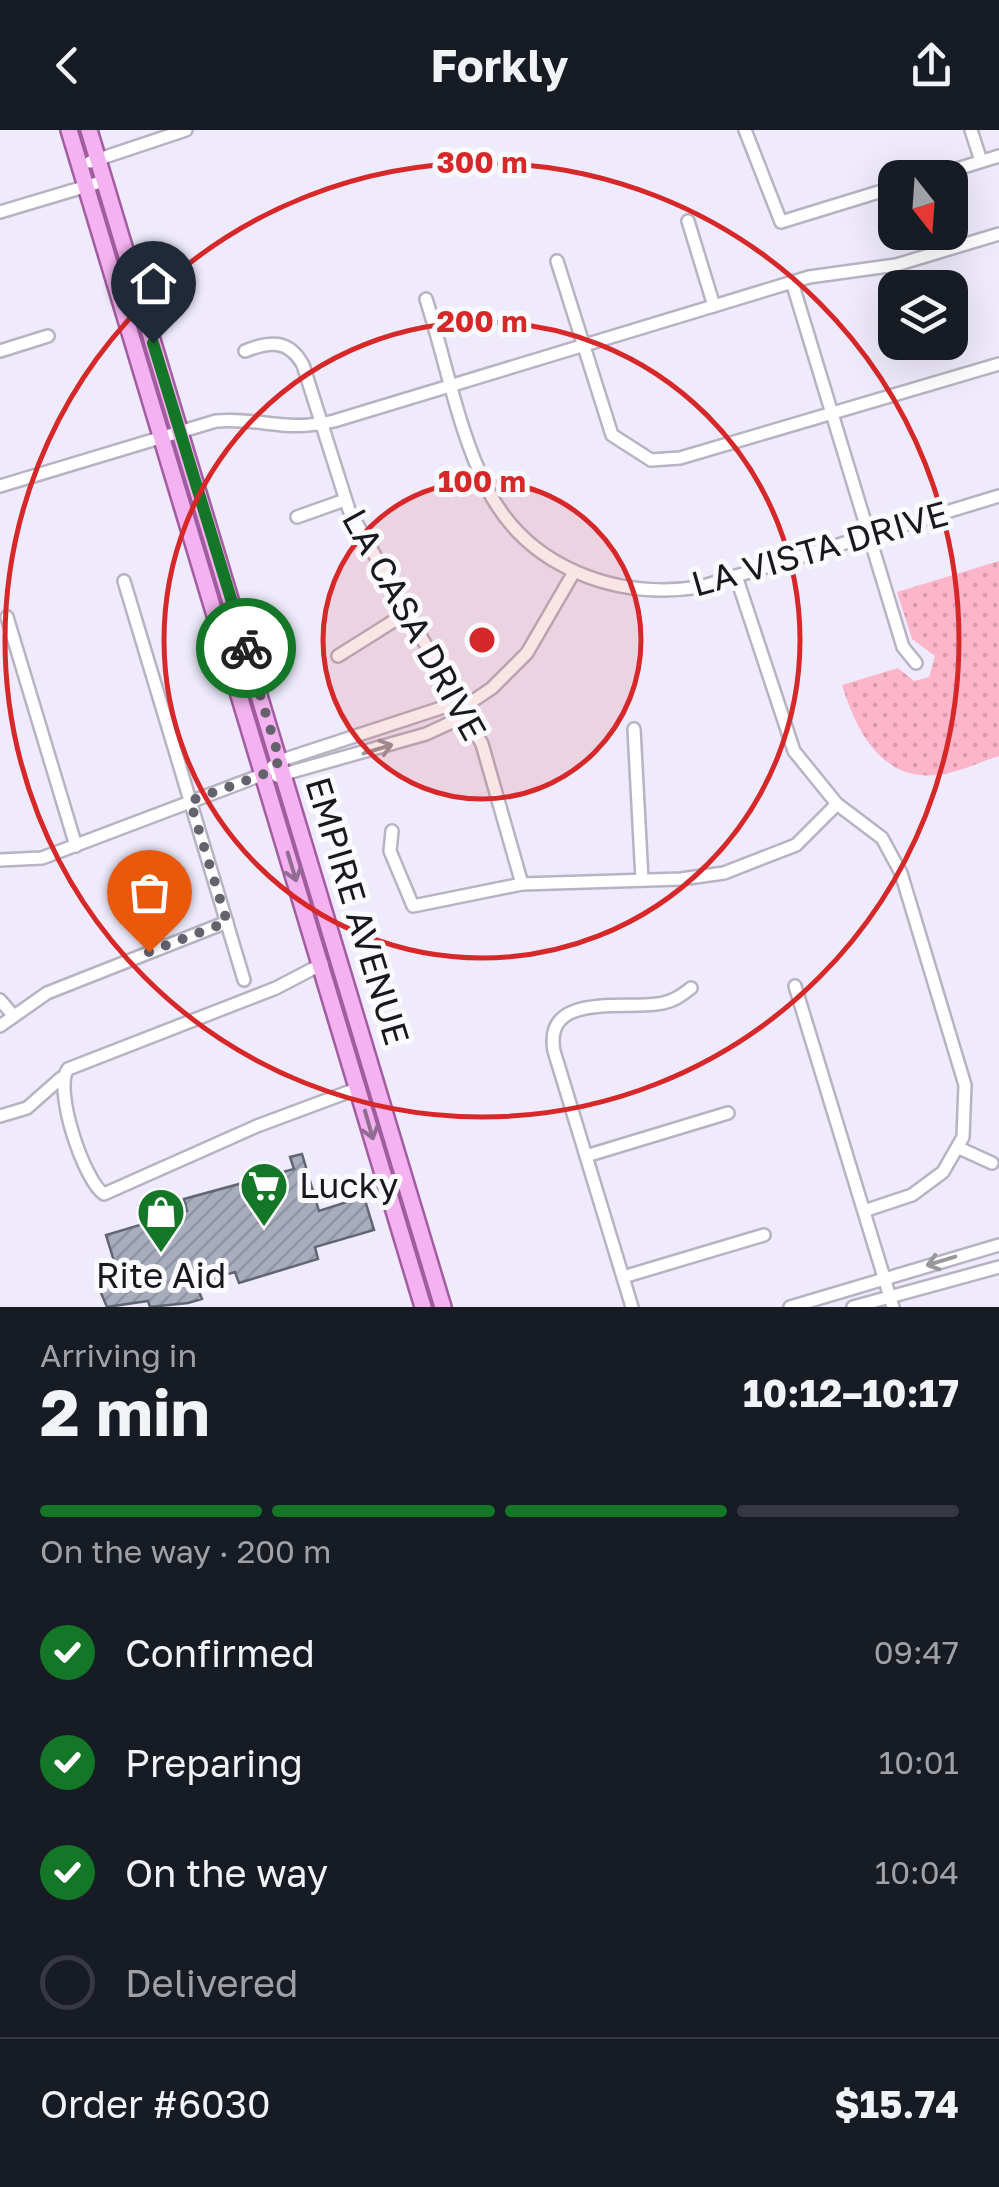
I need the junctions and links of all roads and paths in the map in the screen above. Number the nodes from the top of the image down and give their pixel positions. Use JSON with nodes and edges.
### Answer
{"nodes":[{"id":1,"x":69,"y":130,"type":"edge"},
{"id":2,"x":89,"y":130,"type":"edge"},
{"id":3,"x":186,"y":130,"type":"edge"},
{"id":4,"x":746,"y":130,"type":"edge"},
{"id":5,"x":972,"y":130,"type":"edge"},
{"id":6,"x":999,"y":156,"type":"edge"},
{"id":7,"x":98,"y":159,"type":"junction"},
{"id":8,"x":981,"y":161,"type":"junction"},
{"id":9,"x":968,"y":165,"type":"edge"},
{"id":10,"x":79,"y":166,"type":"junction"},
{"id":11,"x":104,"y":181,"type":"junction"},
{"id":12,"x":85,"y":186,"type":"junction"},
{"id":13,"x":878,"y":192,"type":"edge"},
{"id":14,"x":0,"y":212,"type":"edge"},
{"id":15,"x":688,"y":221,"type":"dead end"},
{"id":16,"x":999,"y":234,"type":"edge"},
{"id":17,"x":557,"y":260,"type":"dead end"},
{"id":18,"x":792,"y":282,"type":"junction"},
{"id":19,"x":426,"y":300,"type":"dead end"},
{"id":20,"x":714,"y":306,"type":"junction"},
{"id":21,"x":48,"y":336,"type":"dead end"},
{"id":22,"x":583,"y":345,"type":"junction"},
{"id":23,"x":0,"y":351,"type":"edge"},
{"id":24,"x":244,"y":351,"type":"dead end"},
{"id":25,"x":999,"y":364,"type":"edge"},
{"id":26,"x":452,"y":384,"type":"junction"},
{"id":27,"x":832,"y":412,"type":"junction"},
{"id":28,"x":322,"y":424,"type":"junction"},
{"id":29,"x":180,"y":431,"type":"junction"},
{"id":30,"x":162,"y":436,"type":"junction"},
{"id":31,"x":0,"y":486,"type":"edge"},
{"id":32,"x":999,"y":496,"type":"edge"},
{"id":33,"x":344,"y":500,"type":"junction"},
{"id":34,"x":298,"y":517,"type":"dead end"},
{"id":35,"x":869,"y":536,"type":"junction"},
{"id":36,"x":574,"y":572,"type":"junction"},
{"id":37,"x":736,"y":576,"type":"junction"},
{"id":38,"x":124,"y":581,"type":"dead end"},
{"id":39,"x":408,"y":612,"type":"junction"},
{"id":40,"x":7,"y":618,"type":"dead end"},
{"id":41,"x":338,"y":656,"type":"dead end"},
{"id":42,"x":916,"y":663,"type":"dead end"},
{"id":43,"x":464,"y":707,"type":"junction"},
{"id":44,"x":634,"y":728,"type":"dead end"},
{"id":45,"x":280,"y":761,"type":"junction"},
{"id":46,"x":264,"y":774,"type":"junction"},
{"id":47,"x":285,"y":777,"type":"junction"},
{"id":48,"x":190,"y":801,"type":"junction"},
{"id":49,"x":836,"y":804,"type":"junction"},
{"id":50,"x":392,"y":831,"type":"dead end"},
{"id":51,"x":76,"y":846,"type":"junction"},
{"id":52,"x":0,"y":860,"type":"edge"},
{"id":53,"x":642,"y":880,"type":"junction"},
{"id":54,"x":522,"y":884,"type":"junction"},
{"id":55,"x":227,"y":922,"type":"junction"},
{"id":56,"x":323,"y":969,"type":"junction"},
{"id":57,"x":244,"y":980,"type":"dead end"},
{"id":58,"x":795,"y":986,"type":"dead end"},
{"id":59,"x":691,"y":988,"type":"dead end"},
{"id":60,"x":0,"y":1000,"type":"edge"},
{"id":61,"x":14,"y":1015,"type":"junction"},
{"id":62,"x":0,"y":1026,"type":"edge"},
{"id":63,"x":360,"y":1026,"type":"junction"},
{"id":64,"x":61,"y":1078,"type":"junction"},
{"id":65,"x":359,"y":1088,"type":"junction"},
{"id":66,"x":728,"y":1113,"type":"dead end"},
{"id":67,"x":0,"y":1116,"type":"edge"},
{"id":68,"x":959,"y":1148,"type":"junction"},
{"id":69,"x":586,"y":1156,"type":"junction"},
{"id":70,"x":992,"y":1163,"type":"dead end"},
{"id":71,"x":864,"y":1210,"type":"junction"},
{"id":72,"x":764,"y":1235,"type":"dead end"},
{"id":73,"x":999,"y":1245,"type":"edge"},
{"id":74,"x":999,"y":1267,"type":"edge"},
{"id":75,"x":623,"y":1277,"type":"junction"},
{"id":76,"x":884,"y":1278,"type":"junction"},
{"id":77,"x":892,"y":1302,"type":"edge"},
{"id":78,"x":423,"y":1307,"type":"edge"},
{"id":79,"x":444,"y":1307,"type":"edge"},
{"id":80,"x":632,"y":1307,"type":"edge"},
{"id":81,"x":790,"y":1307,"type":"edge"},
{"id":82,"x":852,"y":1307,"type":"edge"}],
"edges":[{"from":1,"to":10,"type":"main road","name":"EMPIRE AVENUE"},
{"from":2,"to":7,"type":"main road","name":"EMPIRE AVENUE"},
{"from":3,"to":7,"type":"street"},
{"from":4,"to":13,"type":"street"},
{"from":5,"to":8,"type":"street"},
{"from":6,"to":8,"type":"street"},
{"from":7,"to":10,"type":"street"},
{"from":7,"to":11,"type":"main road","name":"EMPIRE AVENUE"},
{"from":8,"to":9,"type":"street"},
{"from":10,"to":12,"type":"main road","name":"EMPIRE AVENUE"},
{"from":11,"to":12,"type":"street"},
{"from":11,"to":29,"type":"main road","name":"EMPIRE AVENUE"},
{"from":12,"to":14,"type":"street"},
{"from":12,"to":30,"type":"main road","name":"EMPIRE AVENUE"},
{"from":15,"to":20,"type":"street"},
{"from":16,"to":18,"type":"street"},
{"from":17,"to":22,"type":"street"},
{"from":18,"to":20,"type":"street"},
{"from":18,"to":27,"type":"street"},
{"from":19,"to":26,"type":"street","name":"LA VISTA DRIVE"},
{"from":20,"to":22,"type":"street"},
{"from":21,"to":23,"type":"street"},
{"from":22,"to":26,"type":"street"},
{"from":22,"to":27,"type":"street"},
{"from":24,"to":28,"type":"street","name":"LA CASA DRIVE"},
{"from":25,"to":27,"type":"street"},
{"from":26,"to":28,"type":"street"},
{"from":26,"to":36,"type":"street","name":"LA VISTA DRIVE"},
{"from":27,"to":35,"type":"street"},
{"from":28,"to":29,"type":"street"},
{"from":28,"to":33,"type":"street","name":"LA CASA DRIVE"},
{"from":29,"to":30,"type":"street"},
{"from":29,"to":45,"type":"main road","name":"EMPIRE AVENUE"},
{"from":30,"to":31,"type":"street"},
{"from":30,"to":46,"type":"main road","name":"EMPIRE AVENUE"},
{"from":32,"to":35,"type":"street","name":"LA VISTA DRIVE"},
{"from":33,"to":34,"type":"street"},
{"from":33,"to":39,"type":"street","name":"LA CASA DRIVE"},
{"from":35,"to":37,"type":"street","name":"LA VISTA DRIVE"},
{"from":35,"to":42,"type":"street"},
{"from":36,"to":37,"type":"street","name":"LA VISTA DRIVE"},
{"from":36,"to":43,"type":"street"},
{"from":37,"to":49,"type":"street"},
{"from":38,"to":48,"type":"street"},
{"from":39,"to":41,"type":"street"},
{"from":39,"to":43,"type":"street","name":"LA CASA DRIVE"},
{"from":40,"to":51,"type":"street"},
{"from":43,"to":45,"type":"street"},
{"from":47,"to":43,"type":"street","one_way":true},
{"from":43,"to":54,"type":"street","name":"LA CASA DRIVE"},
{"from":44,"to":53,"type":"street"},
{"from":45,"to":46,"type":"street"},
{"from":45,"to":47,"type":"main road","name":"EMPIRE AVENUE"},
{"from":46,"to":47,"type":"street"},
{"from":46,"to":48,"type":"street"},
{"from":46,"to":56,"type":"main road","name":"EMPIRE AVENUE","one_way":true},
{"from":47,"to":63,"type":"main road","name":"EMPIRE AVENUE"},
{"from":48,"to":51,"type":"street"},
{"from":48,"to":55,"type":"street"},
{"from":49,"to":53,"type":"street"},
{"from":49,"to":68,"type":"street"},
{"from":50,"to":54,"type":"street"},
{"from":51,"to":52,"type":"street"},
{"from":53,"to":54,"type":"street"},
{"from":55,"to":57,"type":"street"},
{"from":55,"to":61,"type":"street"},
{"from":56,"to":63,"type":"main road"},
{"from":56,"to":64,"type":"street"},
{"from":56,"to":65,"type":"main road","name":"EMPIRE AVENUE"},
{"from":58,"to":71,"type":"street"},
{"from":59,"to":69,"type":"street"},
{"from":60,"to":61,"type":"street"},
{"from":61,"to":62,"type":"street"},
{"from":63,"to":79,"type":"main road","name":"EMPIRE AVENUE"},
{"from":64,"to":65,"type":"street"},
{"from":64,"to":67,"type":"street"},
{"from":65,"to":78,"type":"main road","name":"EMPIRE AVENUE","one_way":true},
{"from":66,"to":69,"type":"street"},
{"from":68,"to":70,"type":"street"},
{"from":68,"to":71,"type":"street"},
{"from":69,"to":75,"type":"street"},
{"from":71,"to":76,"type":"street"},
{"from":72,"to":75,"type":"street"},
{"from":73,"to":76,"type":"street","one_way":true},
{"from":74,"to":77,"type":"street"},
{"from":75,"to":80,"type":"street"},
{"from":76,"to":77,"type":"street"},
{"from":76,"to":81,"type":"street"},
{"from":77,"to":82,"type":"street"}]}
